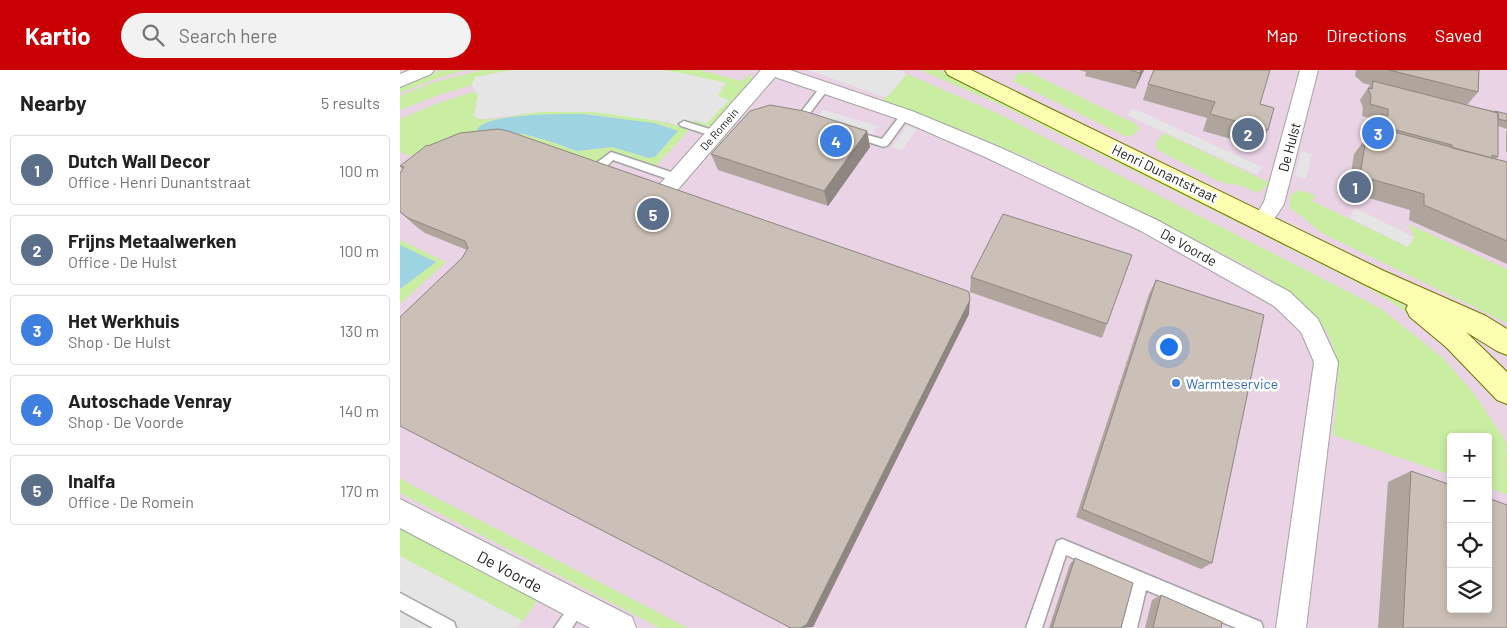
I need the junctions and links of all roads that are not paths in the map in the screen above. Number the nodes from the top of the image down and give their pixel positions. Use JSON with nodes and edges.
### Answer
{"nodes":[{"id":1,"x":425,"y":70,"type":"edge"},
{"id":2,"x":771,"y":70,"type":"edge"},
{"id":3,"x":955,"y":70,"type":"edge"},
{"id":4,"x":1310,"y":70,"type":"edge"},
{"id":5,"x":400,"y":81,"type":"edge"},
{"id":6,"x":824,"y":88,"type":"junction"},
{"id":7,"x":905,"y":115,"type":"junction"},
{"id":8,"x":684,"y":124,"type":"dead end"},
{"id":9,"x":820,"y":124,"type":"edge"},
{"id":10,"x":847,"y":132,"type":"edge"},
{"id":11,"x":715,"y":134,"type":"junction"},
{"id":12,"x":599,"y":166,"type":"edge"},
{"id":13,"x":671,"y":183,"type":"joint"},
{"id":14,"x":1262,"y":221,"type":"junction"},
{"id":15,"x":1375,"y":278,"type":"junction"},
{"id":16,"x":1507,"y":342,"type":"edge"},
{"id":17,"x":1507,"y":391,"type":"edge"},
{"id":18,"x":400,"y":513,"type":"edge"},
{"id":19,"x":1142,"y":580,"type":"junction"},
{"id":20,"x":400,"y":601,"type":"edge"},
{"id":21,"x":570,"y":617,"type":"edge"},
{"id":22,"x":1227,"y":622,"type":"edge"},
{"id":23,"x":448,"y":628,"type":"edge"},
{"id":24,"x":621,"y":628,"type":"edge"},
{"id":25,"x":1034,"y":628,"type":"edge"},
{"id":26,"x":1129,"y":628,"type":"edge"},
{"id":27,"x":1255,"y":628,"type":"edge"},
{"id":28,"x":1291,"y":628,"type":"edge"}],
"edges":[{"from":1,"to":5,"type":"street"},
{"from":2,"to":6,"type":"street","name":"De Voorde"},
{"from":2,"to":11,"type":"street","name":"De Romein"},
{"from":3,"to":14,"type":"main road","name":"Henri Dunantstraat"},
{"from":4,"to":14,"type":"street","name":"De Hulst"},
{"from":6,"to":7,"type":"street","name":"De Voorde"},
{"from":6,"to":9,"type":"lane"},
{"from":7,"to":10,"type":"lane"},
{"from":7,"to":28,"type":"street","name":"De Voorde"},
{"from":8,"to":11,"type":"lane"},
{"from":11,"to":13,"type":"street","name":"De Romein"},
{"from":12,"to":13,"type":"lane"},
{"from":14,"to":15,"type":"main road","name":"Henri Dunantstraat"},
{"from":15,"to":16,"type":"main road","name":"Henri Dunantstraat"},
{"from":15,"to":17,"type":"main road","name":"Henri Dunantstraat"},
{"from":18,"to":21,"type":"street","name":"De Voorde"},
{"from":19,"to":22,"type":"lane"},
{"from":19,"to":25,"type":"lane"},
{"from":19,"to":26,"type":"lane"},
{"from":20,"to":23,"type":"lane"},
{"from":21,"to":24,"type":"street","name":"De Voorde"},
{"from":22,"to":27,"type":"lane"}]}
